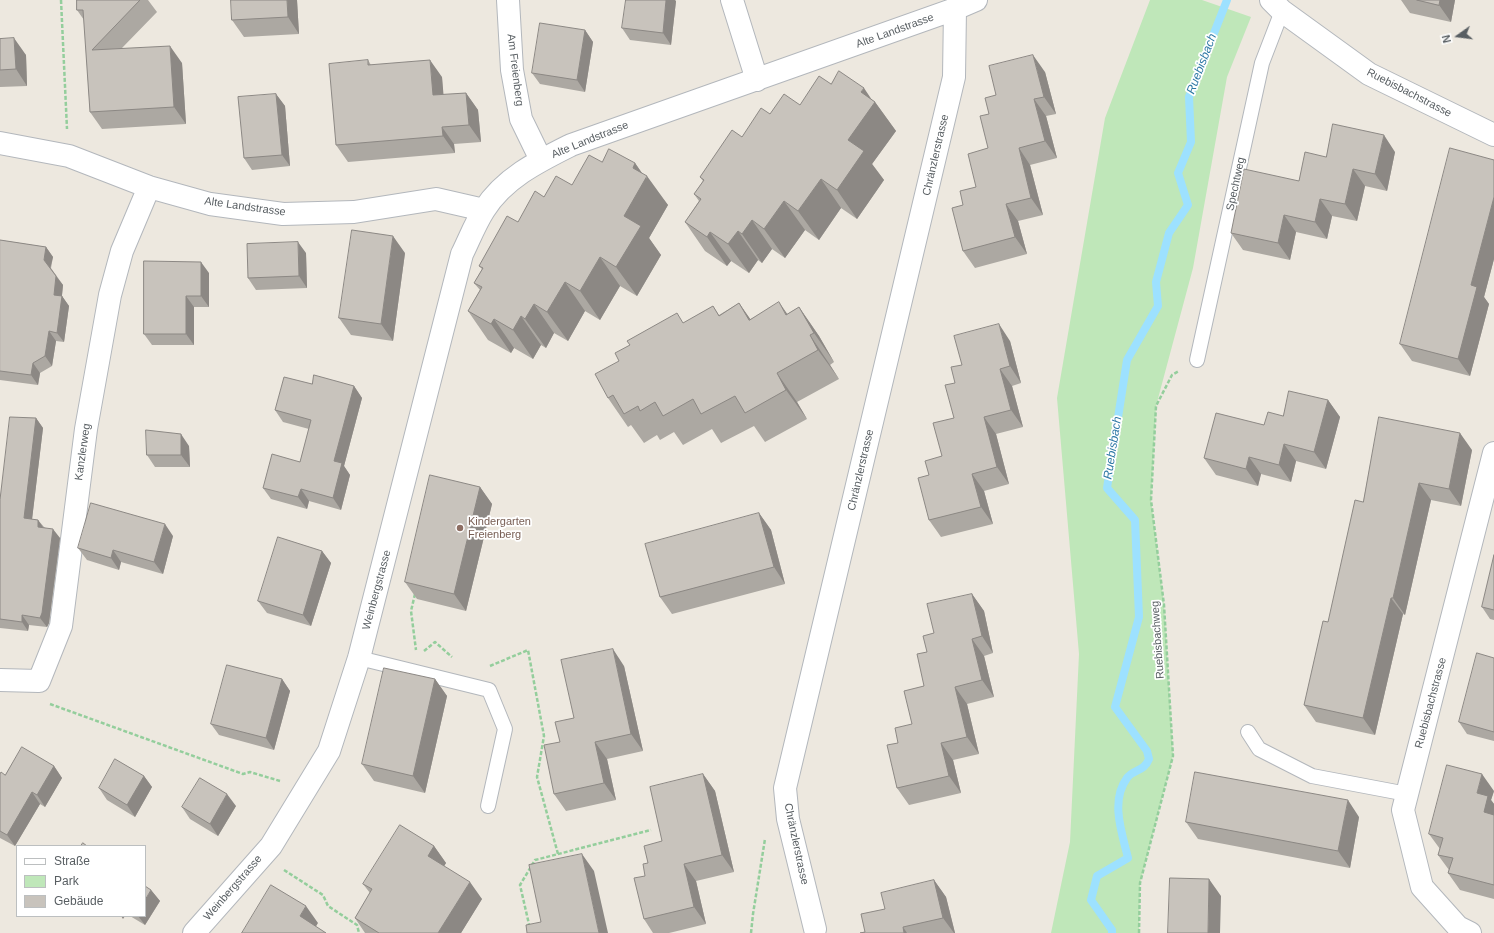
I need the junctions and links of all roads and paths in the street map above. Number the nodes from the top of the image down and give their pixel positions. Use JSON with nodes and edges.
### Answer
{"nodes":[{"id":1,"x":61,"y":0,"type":"edge"},
{"id":2,"x":508,"y":0,"type":"edge"},
{"id":3,"x":732,"y":0,"type":"edge"},
{"id":4,"x":976,"y":0,"type":"edge"},
{"id":5,"x":1277,"y":6,"type":"edge"},
{"id":6,"x":955,"y":9,"type":"junction"},
{"id":7,"x":757,"y":80,"type":"junction"},
{"id":8,"x":66,"y":114,"type":"dead end"},
{"id":9,"x":1494,"y":134,"type":"edge"},
{"id":10,"x":0,"y":143,"type":"edge"},
{"id":11,"x":541,"y":160,"type":"junction"},
{"id":12,"x":149,"y":187,"type":"junction"},
{"id":13,"x":484,"y":210,"type":"junction"},
{"id":14,"x":1197,"y":360,"type":"joint"},
{"id":15,"x":1494,"y":453,"type":"edge"},
{"id":16,"x":359,"y":658,"type":"junction"},
{"id":17,"x":0,"y":680,"type":"edge"},
{"id":18,"x":39,"y":681,"type":"junction"},
{"id":19,"x":1248,"y":732,"type":"dead end"},
{"id":20,"x":305,"y":789,"type":"junction"},
{"id":21,"x":1407,"y":794,"type":"junction"},
{"id":22,"x":488,"y":806,"type":"dead end"},
{"id":23,"x":651,"y":830,"type":"dead end"},
{"id":24,"x":766,"y":832,"type":"dead end"},
{"id":25,"x":261,"y":855,"type":"junction"},
{"id":26,"x":815,"y":930,"type":"dead end"},
{"id":27,"x":194,"y":933,"type":"edge"},
{"id":28,"x":359,"y":933,"type":"edge"},
{"id":29,"x":531,"y":933,"type":"edge"},
{"id":30,"x":751,"y":933,"type":"edge"},
{"id":31,"x":1139,"y":933,"type":"edge"},
{"id":32,"x":1470,"y":933,"type":"edge"}],
"edges":[{"from":1,"to":8,"type":"path"},
{"from":2,"to":11,"type":"street","name":"Am Freienberg"},
{"from":3,"to":7,"type":"street"},
{"from":4,"to":6,"type":"street","name":"Alte Landstrasse"},
{"from":5,"to":9,"type":"street","name":"Ruebisbachstrasse"},
{"from":5,"to":14,"type":"lane","name":"Spechtweg"},
{"from":6,"to":7,"type":"street","name":"Alte Landstrasse"},
{"from":6,"to":26,"type":"street","name":"Chränzlerstrasse"},
{"from":7,"to":11,"type":"street","name":"Alte Landstrasse"},
{"from":10,"to":12,"type":"street","name":"Alte Landstrasse"},
{"from":11,"to":13,"type":"street","name":"Alte Landstrasse"},
{"from":12,"to":13,"type":"street","name":"Alte Landstrasse"},
{"from":12,"to":18,"type":"street","name":"Kanzlerweg"},
{"from":13,"to":16,"type":"street","name":"Weinbergstrasse"},
{"from":14,"to":31,"type":"path","name":"Ruebisbachweg"},
{"from":15,"to":21,"type":"street","name":"Ruebisbachstrasse"},
{"from":16,"to":20,"type":"street","name":"Weinbergstrasse"},
{"from":16,"to":22,"type":"lane"},
{"from":17,"to":18,"type":"street"},
{"from":18,"to":20,"type":"path"},
{"from":19,"to":21,"type":"lane"},
{"from":20,"to":25,"type":"street","name":"Weinbergstrasse"},
{"from":21,"to":32,"type":"street","name":"Ruebisbachstrasse"},
{"from":23,"to":29,"type":"path"},
{"from":24,"to":30,"type":"path"},
{"from":25,"to":27,"type":"street","name":"Weinbergstrasse"},
{"from":25,"to":28,"type":"path"}]}
